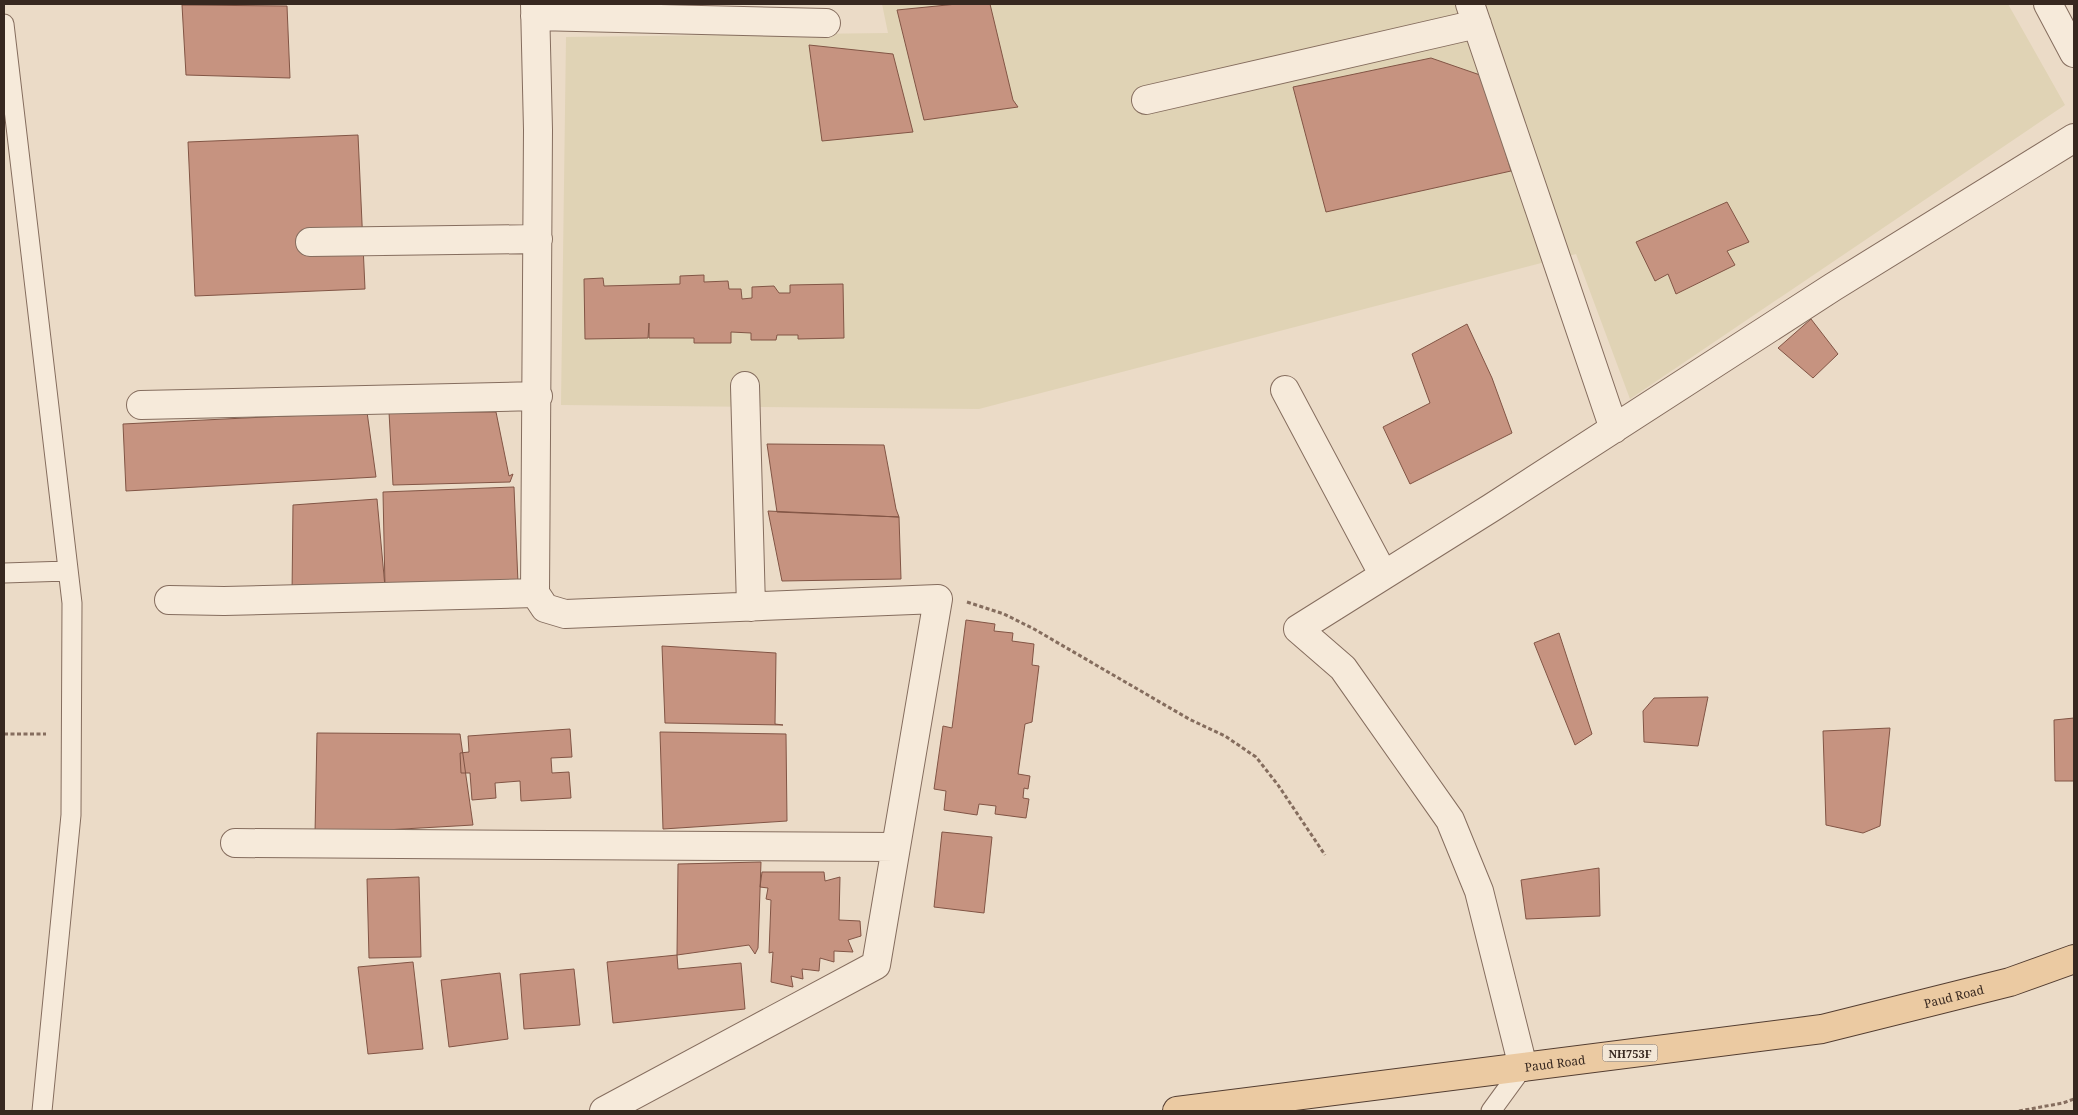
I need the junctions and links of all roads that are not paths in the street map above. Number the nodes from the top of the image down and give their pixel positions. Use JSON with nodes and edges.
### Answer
{"nodes":[{"id":1,"x":2048,"y":4,"type":"edge"},
{"id":2,"x":535,"y":10,"type":"edge"},
{"id":3,"x":1473,"y":14,"type":"edge"},
{"id":4,"x":826,"y":23,"type":"dead end"},
{"id":5,"x":4,"y":24,"type":"edge"},
{"id":6,"x":2074,"y":53,"type":"edge"},
{"id":7,"x":7,"y":70,"type":"edge"},
{"id":8,"x":1146,"y":100,"type":"dead end"},
{"id":9,"x":2074,"y":138,"type":"edge"},
{"id":10,"x":538,"y":240,"type":"junction"},
{"id":11,"x":310,"y":242,"type":"dead end"},
{"id":12,"x":745,"y":386,"type":"dead end"},
{"id":13,"x":1285,"y":390,"type":"dead end"},
{"id":14,"x":538,"y":396,"type":"junction"},
{"id":15,"x":141,"y":405,"type":"dead end"},
{"id":16,"x":1614,"y":429,"type":"junction"},
{"id":17,"x":68,"y":571,"type":"junction"},
{"id":18,"x":4,"y":574,"type":"edge"},
{"id":19,"x":1383,"y":574,"type":"junction"},
{"id":20,"x":535,"y":593,"type":"junction"},
{"id":21,"x":169,"y":600,"type":"dead end"},
{"id":22,"x":751,"y":606,"type":"junction"},
{"id":23,"x":235,"y":843,"type":"dead end"},
{"id":24,"x":896,"y":847,"type":"junction"},
{"id":25,"x":2074,"y":960,"type":"edge"},
{"id":26,"x":1523,"y":1067,"type":"junction"},
{"id":27,"x":42,"y":1111,"type":"edge"},
{"id":28,"x":604,"y":1111,"type":"edge"},
{"id":29,"x":1178,"y":1111,"type":"edge"},
{"id":30,"x":1491,"y":1111,"type":"edge"}],
"edges":[{"from":1,"to":6,"type":"street"},
{"from":2,"to":4,"type":"street"},
{"from":2,"to":10,"type":"street"},
{"from":3,"to":8,"type":"street"},
{"from":3,"to":16,"type":"street"},
{"from":5,"to":7,"type":"lane"},
{"from":7,"to":17,"type":"lane"},
{"from":9,"to":16,"type":"street"},
{"from":10,"to":11,"type":"street"},
{"from":10,"to":14,"type":"street"},
{"from":12,"to":22,"type":"street"},
{"from":13,"to":19,"type":"street"},
{"from":14,"to":15,"type":"street"},
{"from":14,"to":20,"type":"street"},
{"from":16,"to":19,"type":"street"},
{"from":17,"to":18,"type":"lane"},
{"from":17,"to":27,"type":"lane"},
{"from":19,"to":26,"type":"street"},
{"from":20,"to":21,"type":"street"},
{"from":20,"to":22,"type":"street"},
{"from":22,"to":24,"type":"street"},
{"from":23,"to":24,"type":"street"},
{"from":24,"to":28,"type":"street"},
{"from":25,"to":26,"type":"main road","name":"Paud Road","number":"NH753F"},
{"from":26,"to":29,"type":"main road","name":"Paud Road","number":"NH753F"},
{"from":26,"to":30,"type":"lane"}]}
